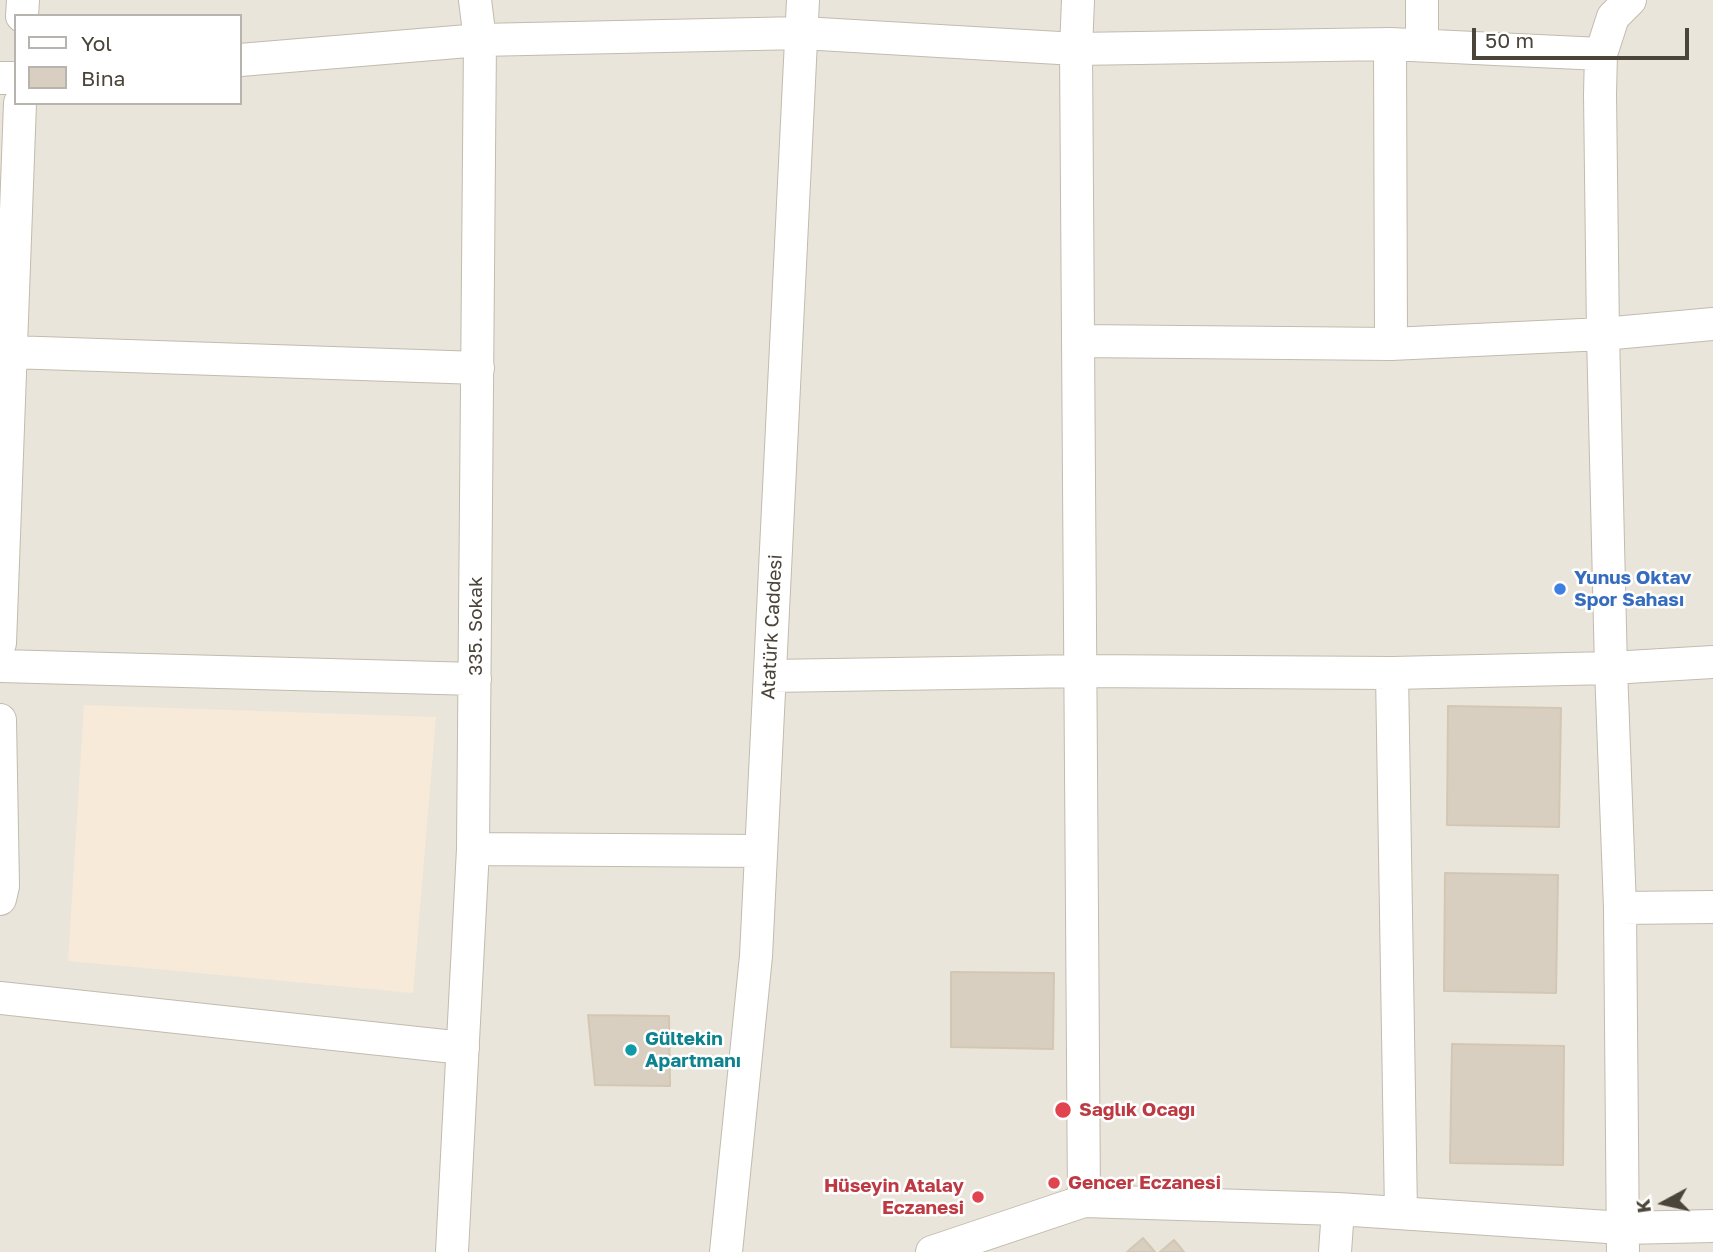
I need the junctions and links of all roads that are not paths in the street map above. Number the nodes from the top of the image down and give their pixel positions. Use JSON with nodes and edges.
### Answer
{"nodes":[{"id":1,"x":475,"y":0,"type":"edge"},
{"id":2,"x":803,"y":0,"type":"edge"},
{"id":3,"x":1078,"y":0,"type":"edge"},
{"id":4,"x":1422,"y":0,"type":"edge"},
{"id":5,"x":1630,"y":0,"type":"edge"},
{"id":6,"x":802,"y":33,"type":"junction"},
{"id":7,"x":480,"y":40,"type":"junction"},
{"id":8,"x":1390,"y":44,"type":"junction"},
{"id":9,"x":1422,"y":46,"type":"junction"},
{"id":10,"x":1076,"y":49,"type":"junction"},
{"id":11,"x":1601,"y":54,"type":"junction"},
{"id":12,"x":242,"y":60,"type":"edge"},
{"id":13,"x":20,"y":105,"type":"edge"},
{"id":14,"x":1713,"y":324,"type":"edge"},
{"id":15,"x":1603,"y":334,"type":"junction"},
{"id":16,"x":1079,"y":341,"type":"junction"},
{"id":17,"x":1391,"y":344,"type":"junction"},
{"id":18,"x":11,"y":352,"type":"junction"},
{"id":19,"x":478,"y":368,"type":"junction"},
{"id":20,"x":0,"y":643,"type":"edge"},
{"id":21,"x":1713,"y":662,"type":"edge"},
{"id":22,"x":0,"y":666,"type":"edge"},
{"id":23,"x":1611,"y":668,"type":"junction"},
{"id":24,"x":1081,"y":671,"type":"junction"},
{"id":25,"x":1392,"y":673,"type":"junction"},
{"id":26,"x":770,"y":676,"type":"junction"},
{"id":27,"x":475,"y":679,"type":"junction"},
{"id":28,"x":0,"y":720,"type":"edge"},
{"id":29,"x":473,"y":849,"type":"junction"},
{"id":30,"x":761,"y":851,"type":"junction"},
{"id":31,"x":1,"y":890,"type":"edge"},
{"id":32,"x":1713,"y":907,"type":"edge"},
{"id":33,"x":1620,"y":908,"type":"junction"},
{"id":34,"x":0,"y":998,"type":"edge"},
{"id":35,"x":463,"y":1048,"type":"junction"},
{"id":36,"x":1084,"y":1201,"type":"junction"},
{"id":37,"x":1338,"y":1209,"type":"junction"},
{"id":38,"x":1401,"y":1213,"type":"junction"},
{"id":39,"x":1713,"y":1226,"type":"edge"},
{"id":40,"x":1623,"y":1240,"type":"edge"},
{"id":41,"x":965,"y":1247,"type":"edge"},
{"id":42,"x":452,"y":1252,"type":"edge"},
{"id":43,"x":726,"y":1252,"type":"edge"},
{"id":44,"x":932,"y":1252,"type":"edge"},
{"id":45,"x":1335,"y":1252,"type":"edge"}],
"edges":[{"from":1,"to":7,"type":"street","name":"335. Sokak"},
{"from":2,"to":6,"type":"street","name":"Atatürk Caddesi"},
{"from":3,"to":10,"type":"street"},
{"from":4,"to":9,"type":"street"},
{"from":5,"to":11,"type":"street"},
{"from":6,"to":7,"type":"street"},
{"from":6,"to":10,"type":"street"},
{"from":6,"to":26,"type":"street","name":"Atatürk Caddesi"},
{"from":7,"to":12,"type":"street"},
{"from":7,"to":19,"type":"street","name":"335. Sokak"},
{"from":8,"to":9,"type":"street"},
{"from":8,"to":10,"type":"street"},
{"from":8,"to":17,"type":"street"},
{"from":9,"to":11,"type":"street"},
{"from":10,"to":16,"type":"street"},
{"from":11,"to":15,"type":"street"},
{"from":13,"to":18,"type":"street"},
{"from":14,"to":15,"type":"street"},
{"from":15,"to":17,"type":"street"},
{"from":15,"to":23,"type":"street"},
{"from":16,"to":17,"type":"street"},
{"from":16,"to":24,"type":"street"},
{"from":18,"to":19,"type":"street"},
{"from":18,"to":20,"type":"street"},
{"from":19,"to":27,"type":"street","name":"335. Sokak"},
{"from":21,"to":23,"type":"street"},
{"from":22,"to":27,"type":"street"},
{"from":23,"to":25,"type":"street"},
{"from":23,"to":33,"type":"street"},
{"from":24,"to":25,"type":"street"},
{"from":24,"to":26,"type":"street"},
{"from":24,"to":36,"type":"street"},
{"from":25,"to":38,"type":"street"},
{"from":26,"to":30,"type":"street","name":"Atatürk Caddesi"},
{"from":27,"to":29,"type":"street","name":"335. Sokak"},
{"from":28,"to":31,"type":"street"},
{"from":29,"to":30,"type":"street"},
{"from":29,"to":35,"type":"street","name":"335. Sokak"},
{"from":30,"to":43,"type":"street","name":"Atatürk Caddesi"},
{"from":32,"to":33,"type":"street"},
{"from":33,"to":40,"type":"street"},
{"from":34,"to":35,"type":"street"},
{"from":35,"to":42,"type":"street","name":"335. Sokak"},
{"from":36,"to":37,"type":"street"},
{"from":36,"to":41,"type":"street"},
{"from":37,"to":38,"type":"street"},
{"from":37,"to":45,"type":"street"},
{"from":38,"to":40,"type":"street"},
{"from":39,"to":40,"type":"street"},
{"from":41,"to":44,"type":"street"}]}
